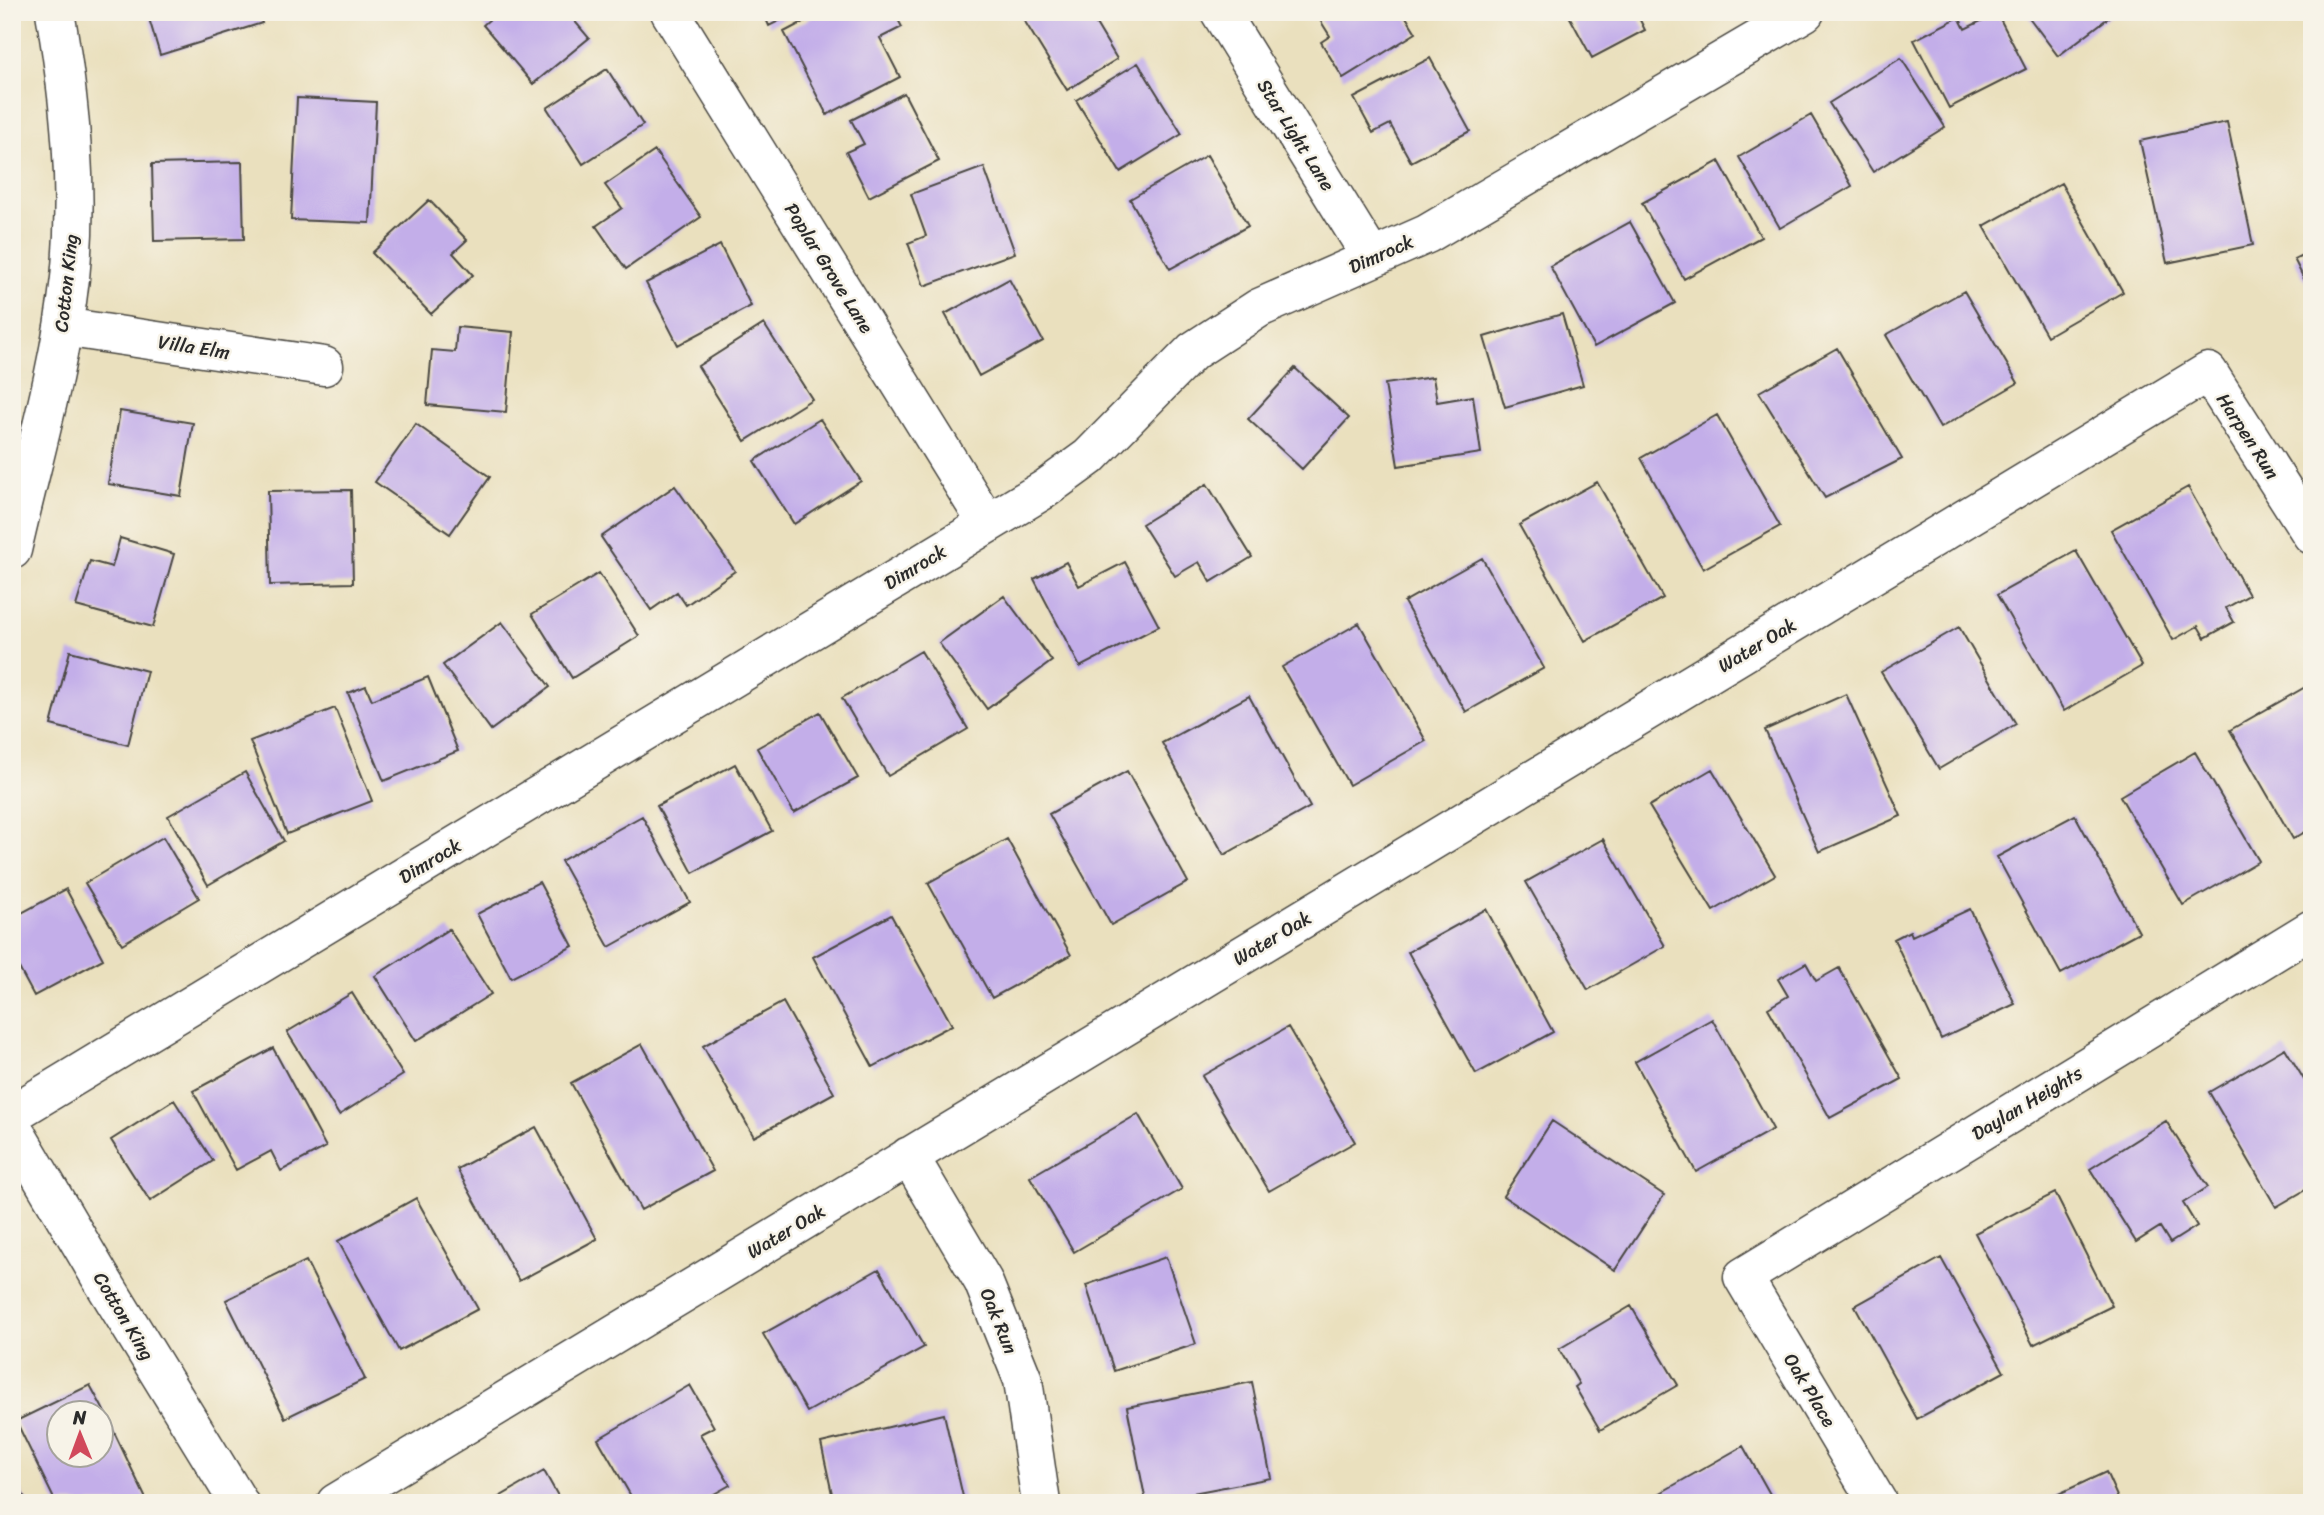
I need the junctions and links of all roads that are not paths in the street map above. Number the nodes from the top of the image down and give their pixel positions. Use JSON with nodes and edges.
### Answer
{"nodes":[{"id":1,"x":55,"y":12,"type":"edge"},
{"id":2,"x":670,"y":12,"type":"edge"},
{"id":3,"x":1220,"y":12,"type":"edge"},
{"id":4,"x":1781,"y":18,"type":"edge"},
{"id":5,"x":1372,"y":258,"type":"junction"},
{"id":6,"x":63,"y":327,"type":"junction"},
{"id":7,"x":324,"y":366,"type":"dead end"},
{"id":8,"x":2208,"y":372,"type":"joint"},
{"id":9,"x":987,"y":523,"type":"junction"},
{"id":10,"x":2312,"y":534,"type":"edge"},
{"id":11,"x":12,"y":550,"type":"edge"},
{"id":12,"x":2312,"y":929,"type":"edge"},
{"id":13,"x":12,"y":1114,"type":"edge"},
{"id":14,"x":12,"y":1126,"type":"edge"},
{"id":15,"x":909,"y":1157,"type":"junction"},
{"id":16,"x":1743,"y":1277,"type":"joint"},
{"id":17,"x":239,"y":1503,"type":"edge"},
{"id":18,"x":336,"y":1503,"type":"edge"},
{"id":19,"x":1041,"y":1503,"type":"edge"},
{"id":20,"x":1878,"y":1503,"type":"edge"}],
"edges":[{"from":1,"to":6,"type":"street","name":"Cotton King"},
{"from":2,"to":9,"type":"street","name":"Poplar Grove Lane"},
{"from":3,"to":5,"type":"street","name":"Star Light Lane"},
{"from":4,"to":5,"type":"street","name":"Dimrock"},
{"from":5,"to":9,"type":"street","name":"Dimrock"},
{"from":6,"to":7,"type":"street","name":"Villa Elm"},
{"from":6,"to":11,"type":"street","name":"Cotton King"},
{"from":8,"to":10,"type":"street","name":"Harpen Run"},
{"from":8,"to":15,"type":"street","name":"Water Oak"},
{"from":9,"to":13,"type":"street","name":"Dimrock"},
{"from":12,"to":16,"type":"street","name":"Daylan Heights"},
{"from":14,"to":17,"type":"street","name":"Cotton King"},
{"from":15,"to":18,"type":"street","name":"Water Oak"},
{"from":15,"to":19,"type":"street","name":"Oak Run"},
{"from":16,"to":20,"type":"street","name":"Oak Place"}]}
